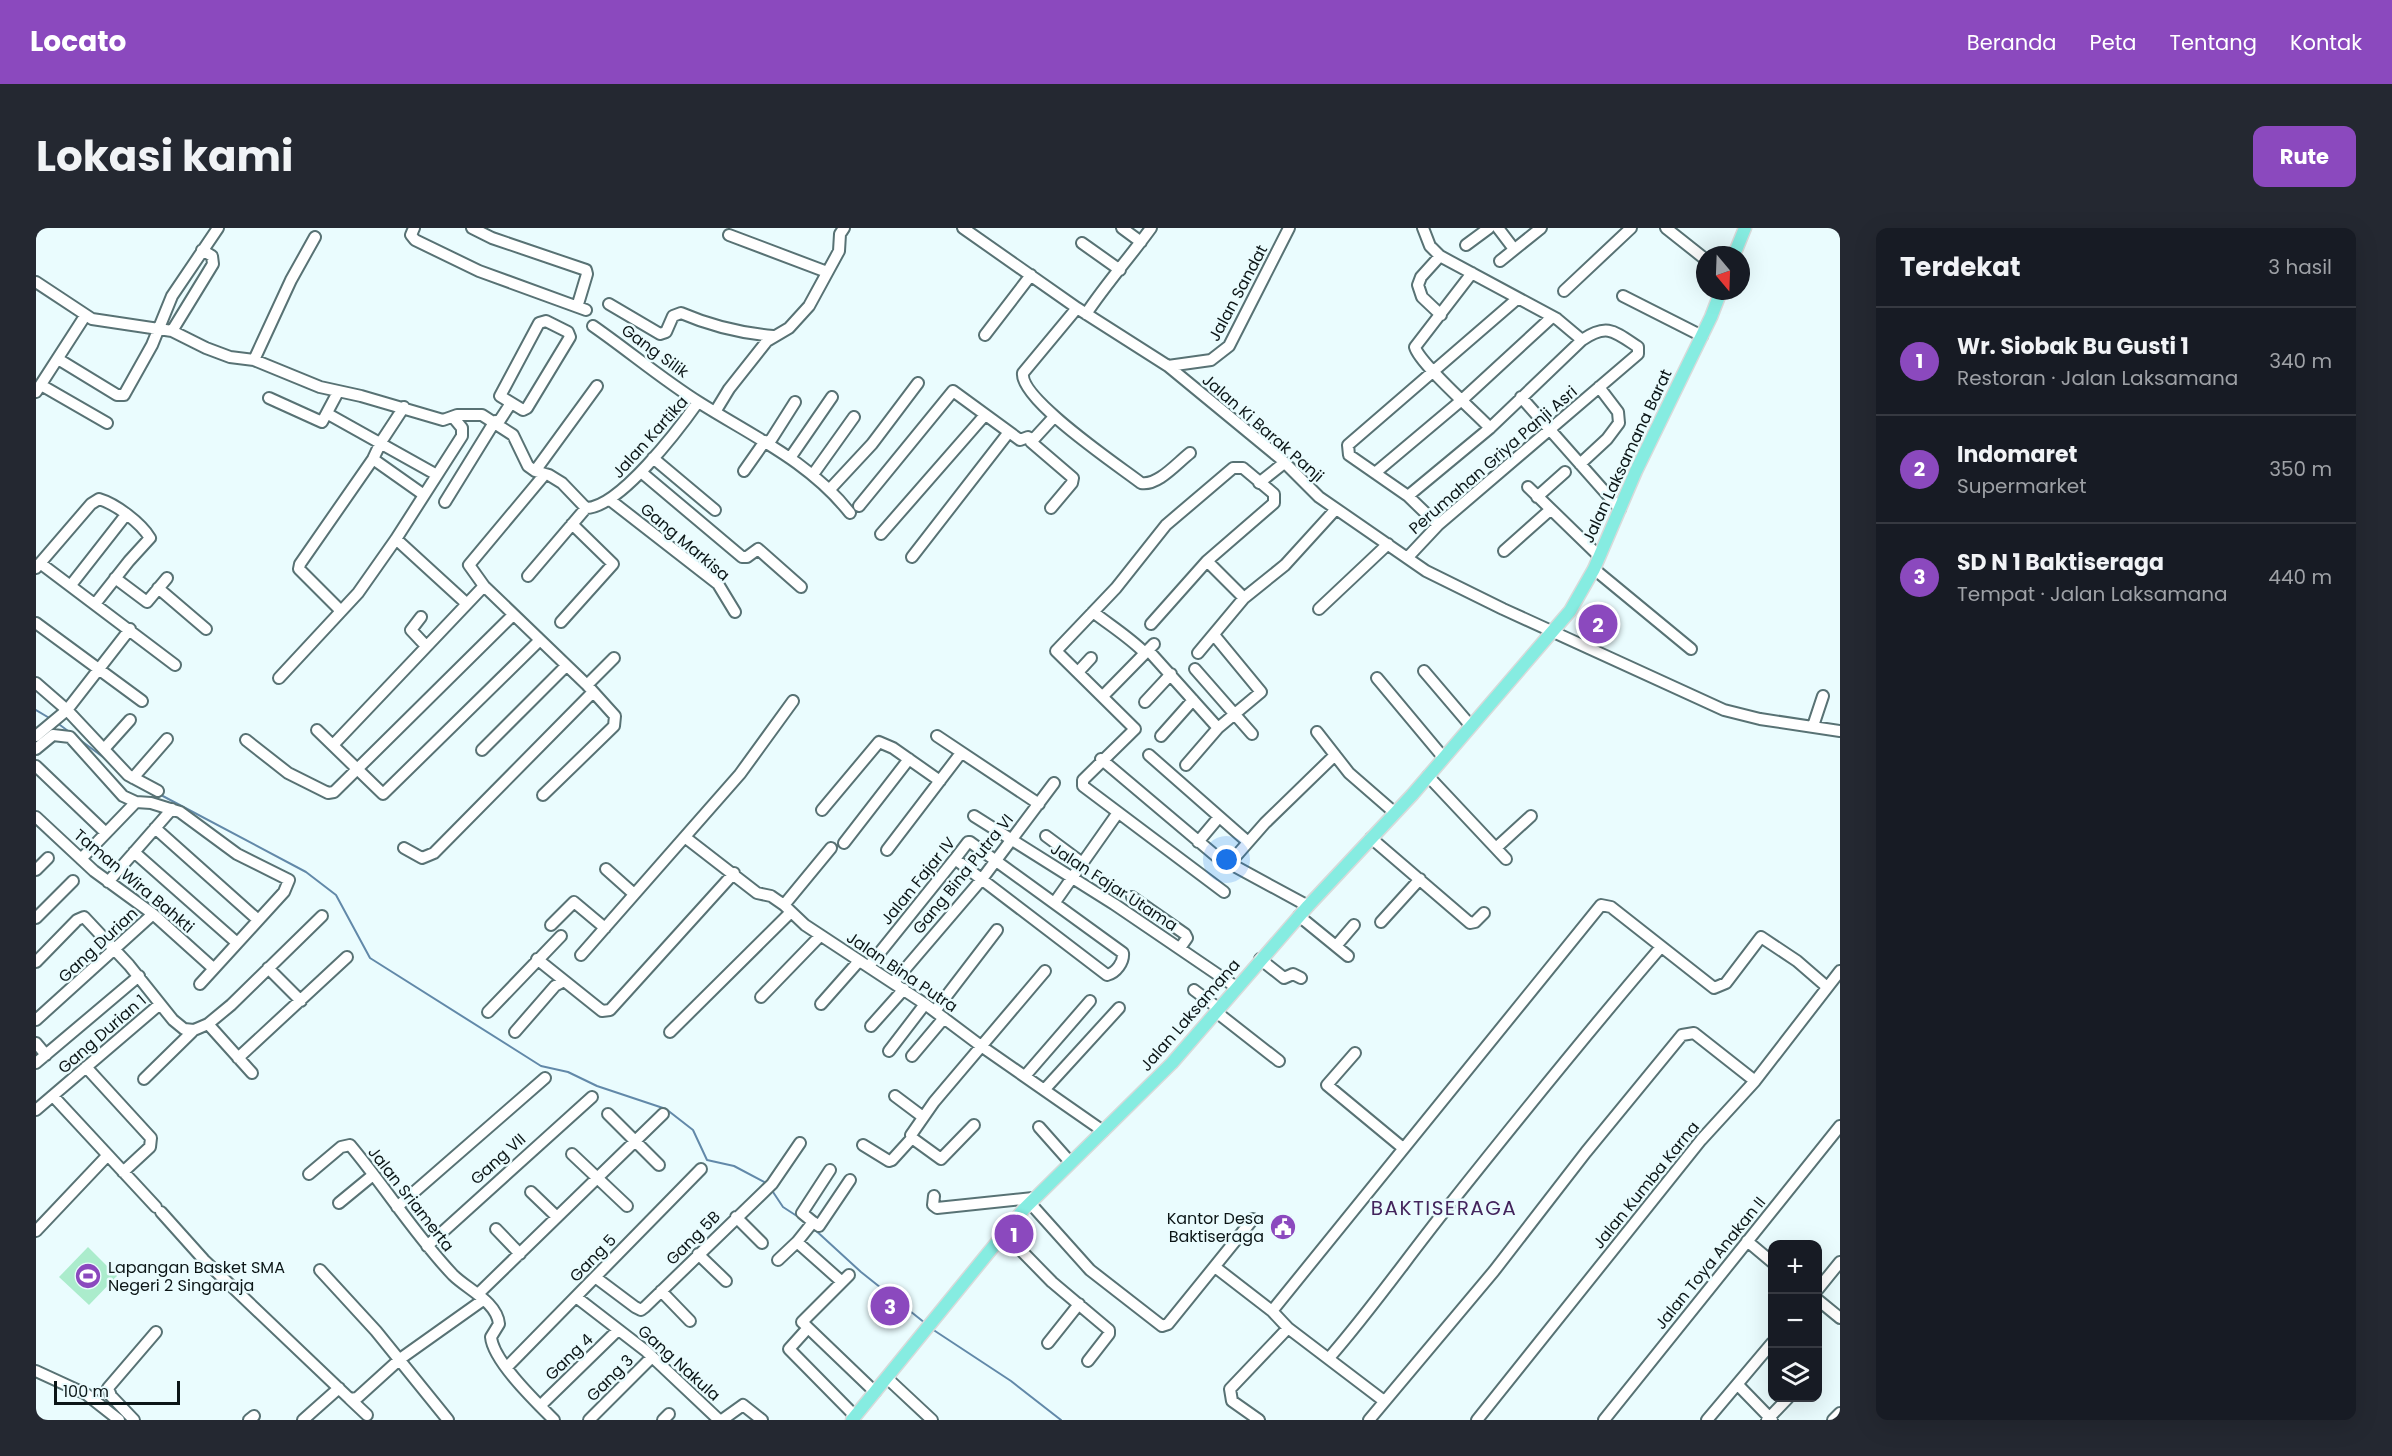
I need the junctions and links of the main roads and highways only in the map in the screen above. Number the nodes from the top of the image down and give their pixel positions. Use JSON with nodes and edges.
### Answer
{"nodes":[{"id":1,"x":1745,"y":228,"type":"edge"},
{"id":2,"x":1738,"y":246,"type":"edge"},
{"id":3,"x":1717,"y":300,"type":"edge"},
{"id":4,"x":1553,"y":630,"type":"joint"},
{"id":5,"x":853,"y":1418,"type":"edge"}],
"edges":[{"from":1,"to":2,"type":"main road"},
{"from":3,"to":4,"type":"main road","name":"Jalan Laksamana Barat"},
{"from":4,"to":5,"type":"main road","name":"Jalan Laksamana"}]}
